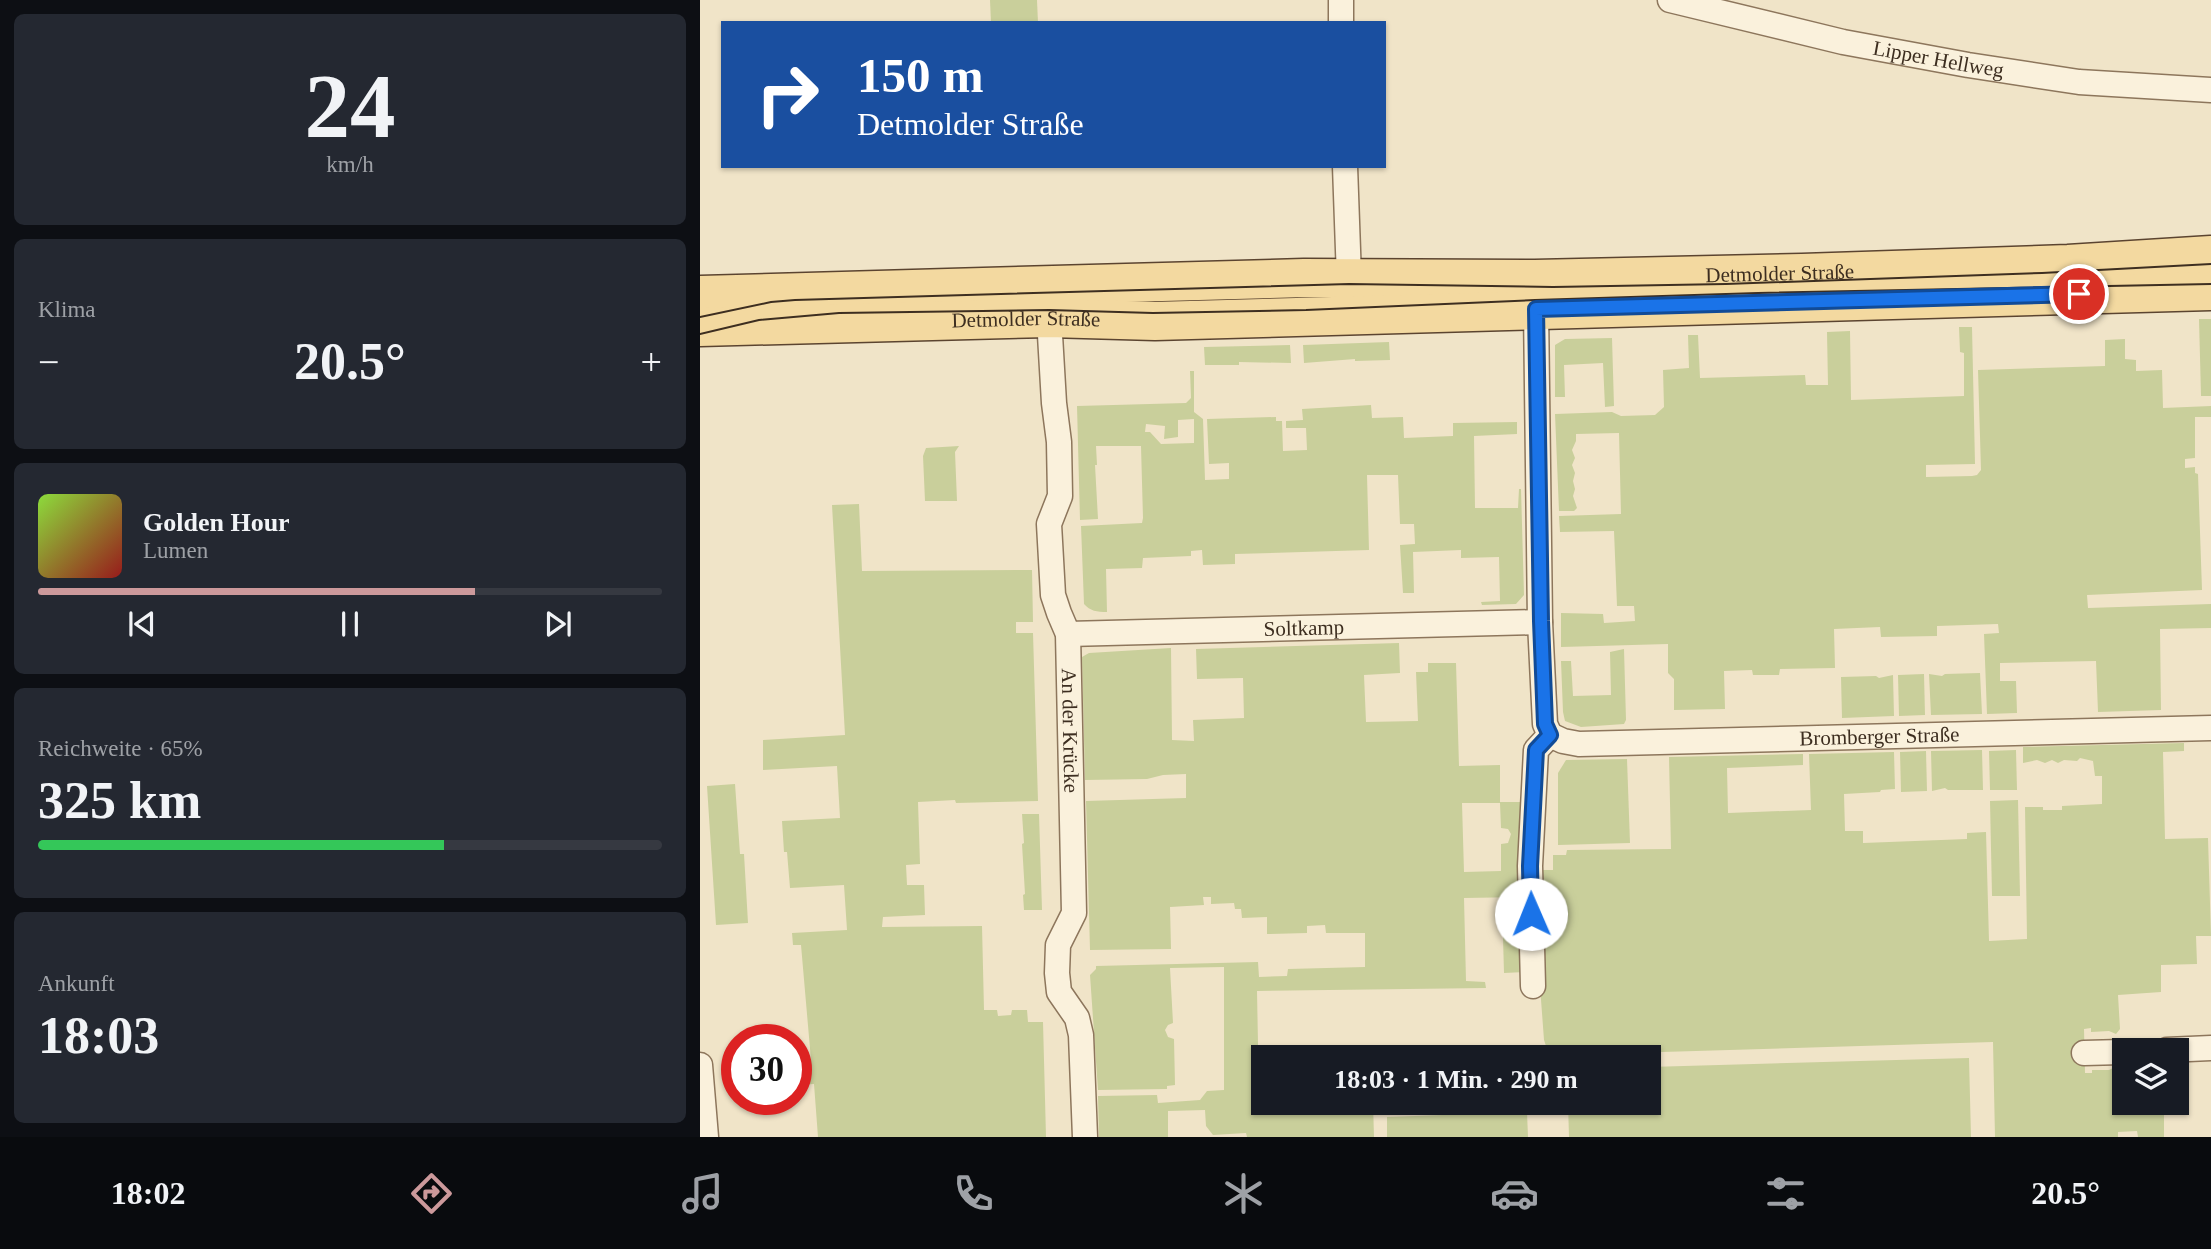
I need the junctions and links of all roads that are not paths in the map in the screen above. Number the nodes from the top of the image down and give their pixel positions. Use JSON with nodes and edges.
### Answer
{"nodes":[{"id":1,"x":1341,"y":0,"type":"edge"},
{"id":2,"x":1670,"y":0,"type":"edge"},
{"id":3,"x":1341,"y":21,"type":"edge"},
{"id":4,"x":2211,"y":90,"type":"edge"},
{"id":5,"x":1345,"y":168,"type":"edge"},
{"id":6,"x":2211,"y":255,"type":"edge"},
{"id":7,"x":1349,"y":278,"type":"junction"},
{"id":8,"x":2211,"y":291,"type":"edge"},
{"id":9,"x":700,"y":295,"type":"edge"},
{"id":10,"x":1536,"y":309,"type":"junction"},
{"id":11,"x":1351,"y":315,"type":"junction"},
{"id":12,"x":1049,"y":318,"type":"junction"},
{"id":13,"x":700,"y":327,"type":"edge"},
{"id":14,"x":1541,"y":621,"type":"junction"},
{"id":15,"x":1068,"y":634,"type":"junction"},
{"id":16,"x":2211,"y":728,"type":"edge"},
{"id":17,"x":1550,"y":735,"type":"junction"},
{"id":18,"x":1533,"y":986,"type":"dead end"},
{"id":19,"x":2211,"y":1048,"type":"edge"},
{"id":20,"x":2189,"y":1049,"type":"edge"},
{"id":21,"x":2112,"y":1052,"type":"edge"},
{"id":22,"x":2084,"y":1053,"type":"dead end"},
{"id":23,"x":700,"y":1065,"type":"edge"},
{"id":24,"x":706,"y":1137,"type":"edge"},
{"id":25,"x":1085,"y":1137,"type":"edge"}],
"edges":[{"from":1,"to":3,"type":"street"},
{"from":2,"to":4,"type":"street","name":"Lipper Hellweg"},
{"from":5,"to":7,"type":"street"},
{"from":6,"to":7,"type":"main road","name":"Detmolder Straße"},
{"from":7,"to":9,"type":"main road","name":"Detmolder Straße"},
{"from":7,"to":11,"type":"main road"},
{"from":8,"to":10,"type":"main road","name":"Detmolder Straße"},
{"from":10,"to":11,"type":"main road","name":"Detmolder Straße"},
{"from":10,"to":14,"type":"street"},
{"from":11,"to":12,"type":"main road","name":"Detmolder Straße"},
{"from":12,"to":13,"type":"main road","name":"Detmolder Straße"},
{"from":12,"to":15,"type":"street","name":"An der Krücke"},
{"from":14,"to":15,"type":"street","name":"Soltkamp"},
{"from":14,"to":17,"type":"street"},
{"from":15,"to":25,"type":"street","name":"An der Krücke"},
{"from":16,"to":17,"type":"street","name":"Bromberger Straße"},
{"from":17,"to":18,"type":"street"},
{"from":19,"to":20,"type":"street"},
{"from":21,"to":22,"type":"street"},
{"from":23,"to":24,"type":"street"}]}
